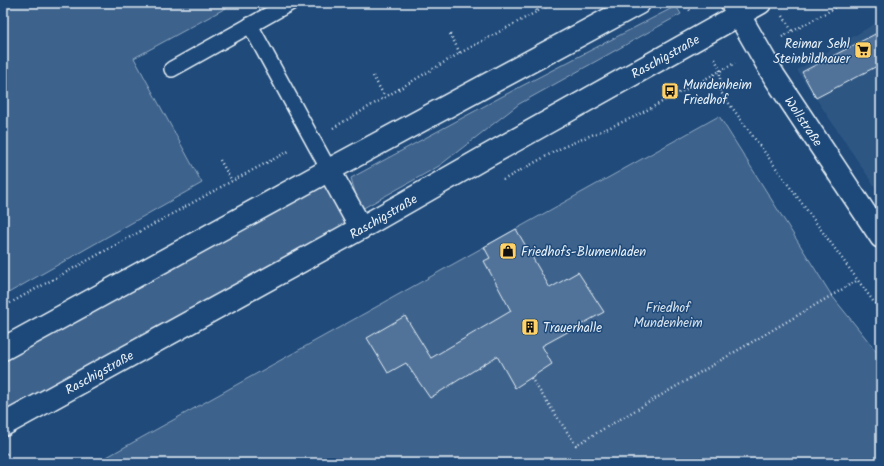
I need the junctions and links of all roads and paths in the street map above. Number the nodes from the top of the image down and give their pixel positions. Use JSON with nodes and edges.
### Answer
{"nodes":[{"id":1,"x":290,"y":3,"type":"edge"},
{"id":2,"x":532,"y":3,"type":"edge"},
{"id":3,"x":553,"y":3,"type":"edge"},
{"id":4,"x":611,"y":3,"type":"edge"},
{"id":5,"x":639,"y":3,"type":"edge"},
{"id":6,"x":760,"y":3,"type":"edge"},
{"id":7,"x":844,"y":3,"type":"edge"},
{"id":8,"x":735,"y":9,"type":"edge"},
{"id":9,"x":537,"y":12,"type":"junction"},
{"id":10,"x":250,"y":25,"type":"junction"},
{"id":11,"x":587,"y":31,"type":"junction"},
{"id":12,"x":792,"y":31,"type":"dead end"},
{"id":13,"x":450,"y":34,"type":"dead end"},
{"id":14,"x":460,"y":53,"type":"junction"},
{"id":15,"x":172,"y":69,"type":"dead end"},
{"id":16,"x":720,"y":70,"type":"dead end"},
{"id":17,"x":373,"y":76,"type":"dead end"},
{"id":18,"x":385,"y":97,"type":"junction"},
{"id":19,"x":312,"y":140,"type":"junction"},
{"id":20,"x":220,"y":160,"type":"dead end"},
{"id":21,"x":329,"y":170,"type":"junction"},
{"id":22,"x":232,"y":181,"type":"junction"},
{"id":23,"x":361,"y":228,"type":"junction"},
{"id":24,"x":881,"y":237,"type":"edge"},
{"id":25,"x":858,"y":280,"type":"junction"},
{"id":26,"x":3,"y":307,"type":"edge"},
{"id":27,"x":881,"y":312,"type":"edge"},
{"id":28,"x":3,"y":349,"type":"edge"},
{"id":29,"x":531,"y":378,"type":"dead end"},
{"id":30,"x":3,"y":425,"type":"edge"}],
"edges":[{"from":1,"to":10,"type":"lane"},
{"from":2,"to":9,"type":"path"},
{"from":3,"to":9,"type":"path"},
{"from":4,"to":11,"type":"street"},
{"from":5,"to":11,"type":"street"},
{"from":6,"to":8,"type":"street","name":"Raschigstraße"},
{"from":7,"to":12,"type":"path"},
{"from":8,"to":23,"type":"street","name":"Raschigstraße"},
{"from":8,"to":24,"type":"street","name":"Wollstraße"},
{"from":9,"to":14,"type":"path"},
{"from":10,"to":15,"type":"lane"},
{"from":10,"to":19,"type":"lane"},
{"from":11,"to":21,"type":"street"},
{"from":13,"to":14,"type":"path"},
{"from":14,"to":18,"type":"path"},
{"from":16,"to":25,"type":"path"},
{"from":17,"to":18,"type":"path"},
{"from":18,"to":19,"type":"path"},
{"from":19,"to":21,"type":"lane"},
{"from":19,"to":22,"type":"path"},
{"from":20,"to":22,"type":"path"},
{"from":21,"to":23,"type":"street"},
{"from":21,"to":28,"type":"street"},
{"from":22,"to":26,"type":"path"},
{"from":23,"to":30,"type":"street","name":"Raschigstraße"},
{"from":25,"to":27,"type":"path"},
{"from":25,"to":29,"type":"path"}]}
